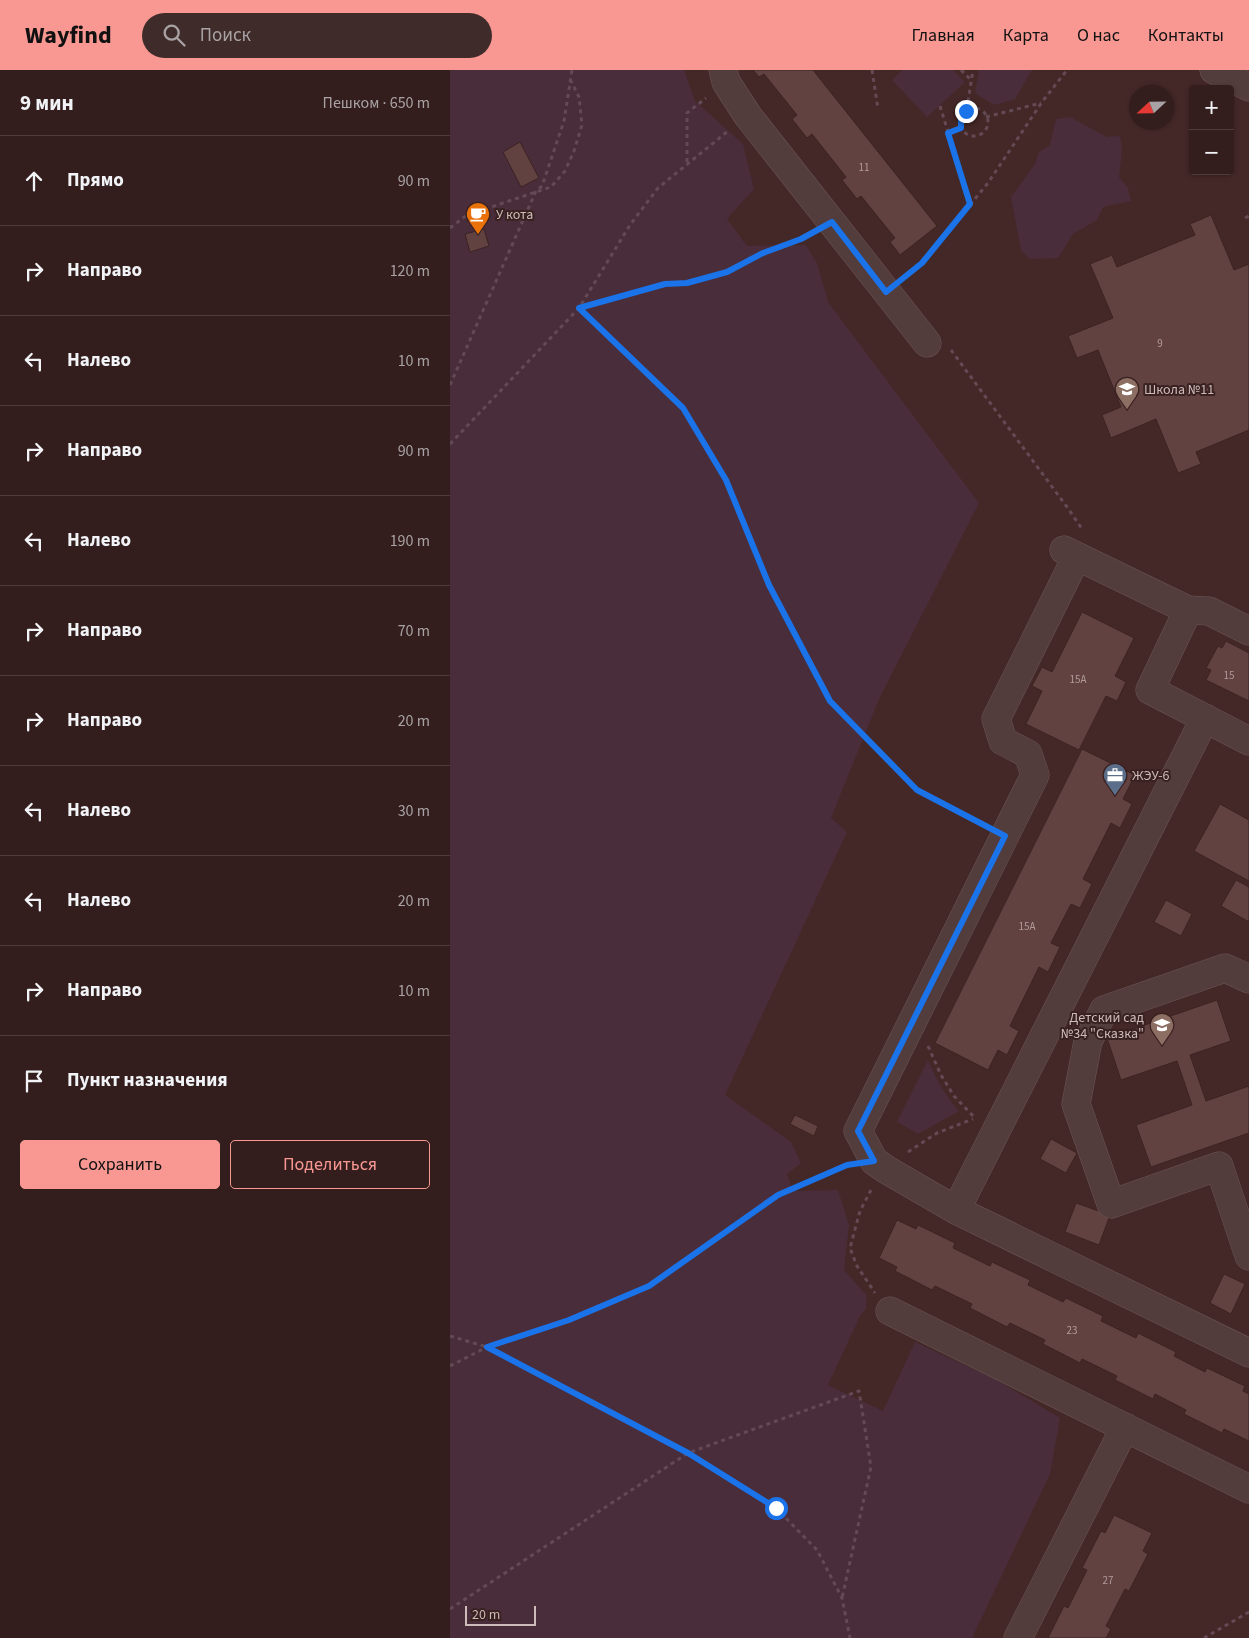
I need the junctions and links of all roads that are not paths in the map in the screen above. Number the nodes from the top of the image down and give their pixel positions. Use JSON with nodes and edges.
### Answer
{"nodes":[{"id":1,"x":1214,"y":70,"type":"edge"},
{"id":2,"x":724,"y":76,"type":"edge"},
{"id":3,"x":1249,"y":87,"type":"edge"},
{"id":4,"x":927,"y":344,"type":"road end"},
{"id":5,"x":1188,"y":610,"type":"junction"},
{"id":6,"x":1249,"y":631,"type":"edge"},
{"id":7,"x":1205,"y":718,"type":"junction"},
{"id":8,"x":1249,"y":740,"type":"edge"},
{"id":9,"x":1249,"y":979,"type":"edge"},
{"id":10,"x":956,"y":1210,"type":"junction"},
{"id":11,"x":1248,"y":1252,"type":"edge"},
{"id":12,"x":890,"y":1311,"type":"dead end"},
{"id":13,"x":1249,"y":1353,"type":"edge"},
{"id":14,"x":1125,"y":1427,"type":"junction"},
{"id":15,"x":1249,"y":1489,"type":"edge"},
{"id":16,"x":1018,"y":1638,"type":"edge"}],
"edges":[{"from":1,"to":3,"type":"lane"},
{"from":2,"to":4,"type":"lane"},
{"from":5,"to":6,"type":"lane"},
{"from":5,"to":7,"type":"lane"},
{"from":5,"to":10,"type":"lane"},
{"from":7,"to":8,"type":"lane"},
{"from":7,"to":10,"type":"lane"},
{"from":9,"to":11,"type":"lane"},
{"from":10,"to":13,"type":"lane"},
{"from":12,"to":14,"type":"lane"},
{"from":14,"to":15,"type":"lane"},
{"from":14,"to":16,"type":"lane"}]}
